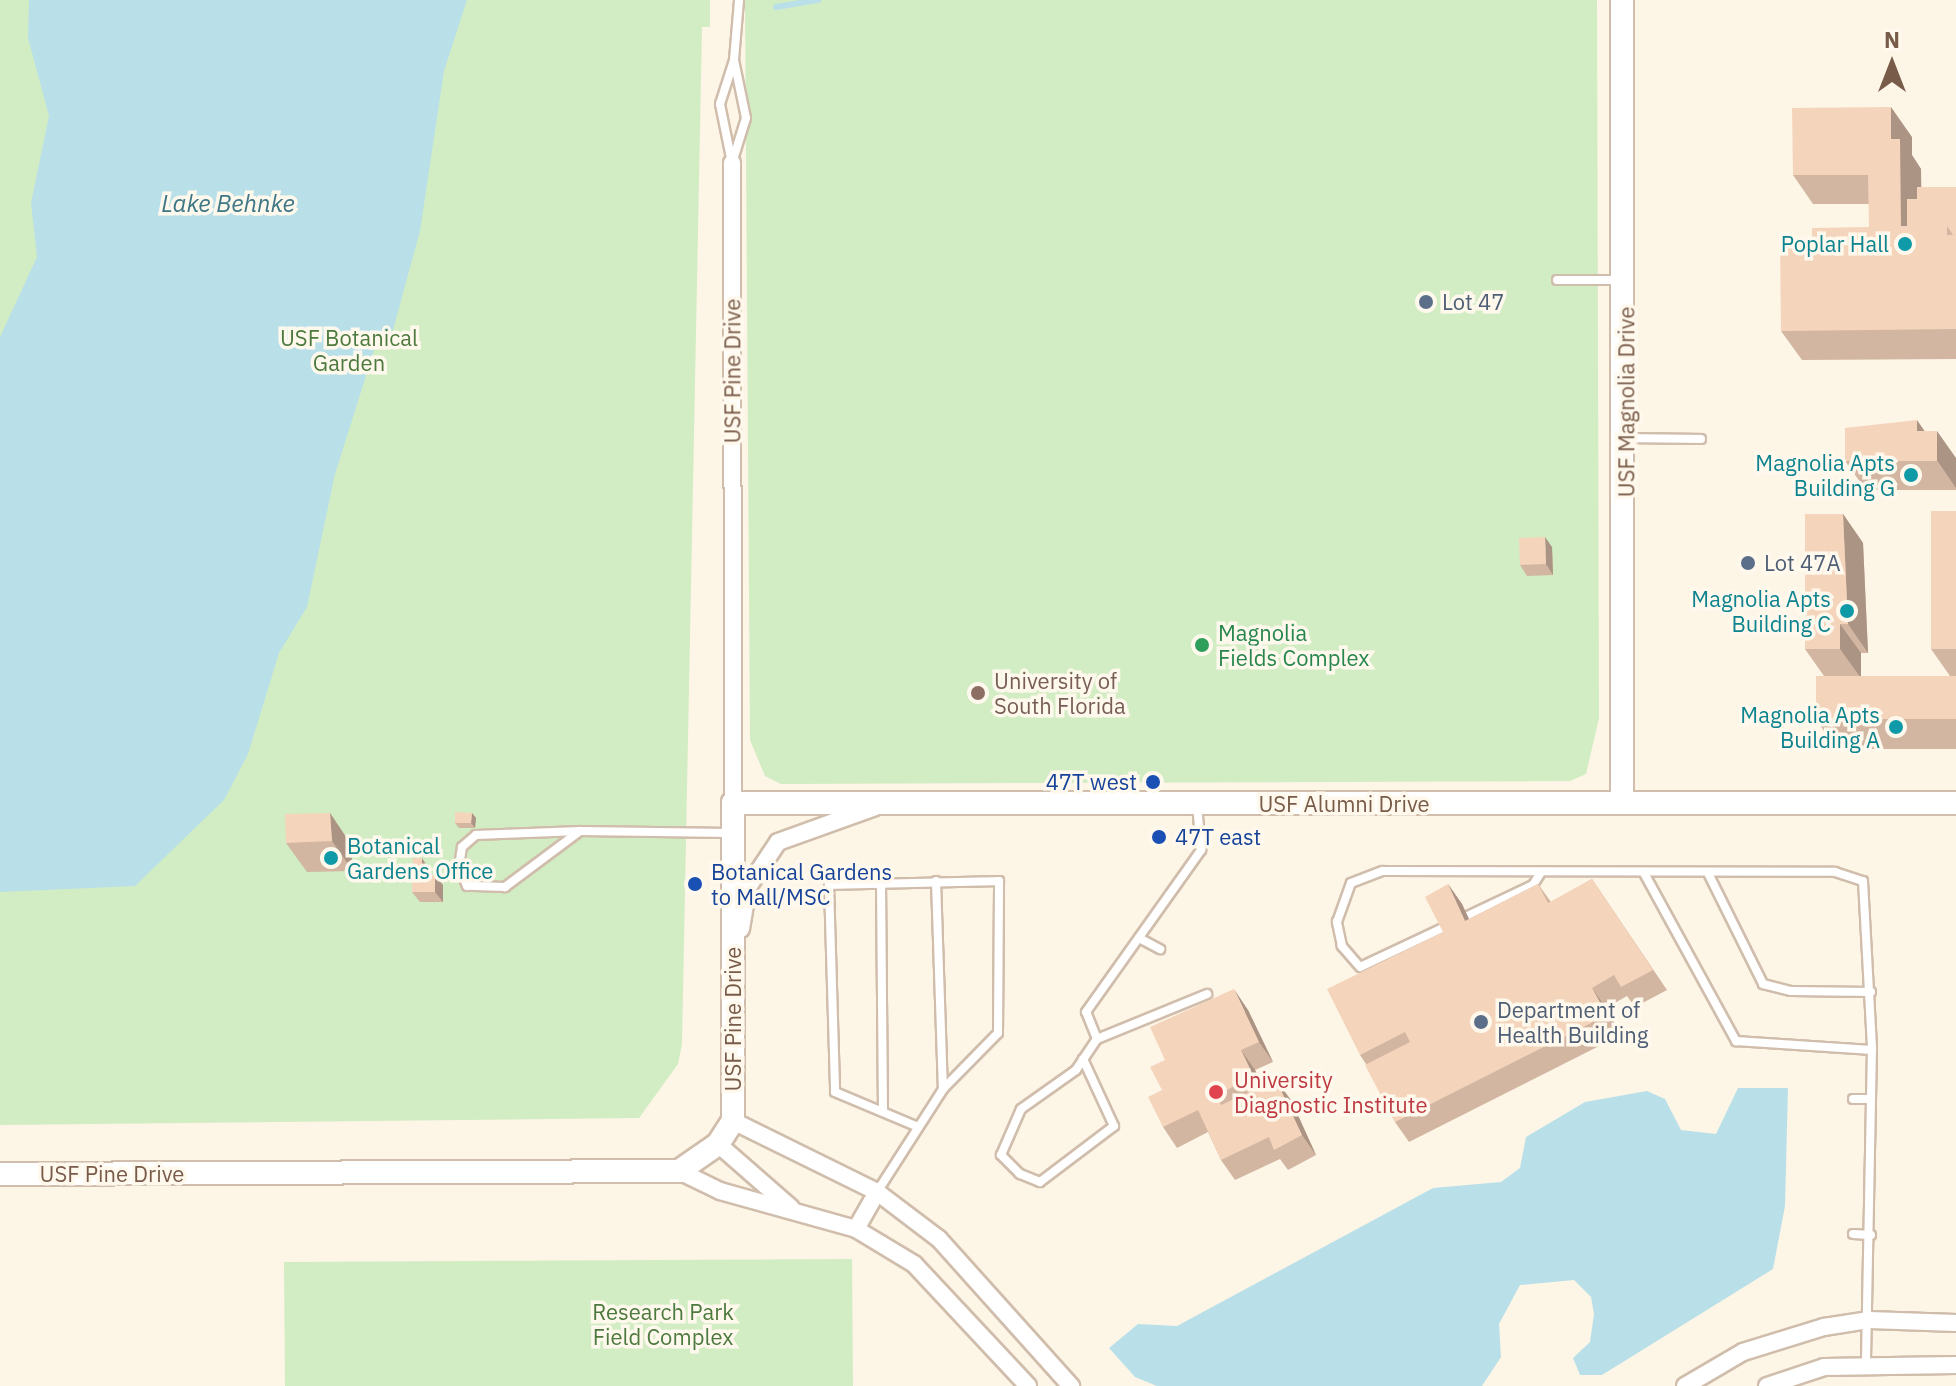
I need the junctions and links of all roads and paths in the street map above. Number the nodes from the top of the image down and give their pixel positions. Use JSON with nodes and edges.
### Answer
{"nodes":[{"id":1,"x":739,"y":0,"type":"edge"},
{"id":2,"x":1622,"y":0,"type":"edge"},
{"id":3,"x":734,"y":60,"type":"junction"},
{"id":4,"x":732,"y":163,"type":"junction"},
{"id":5,"x":1557,"y":280,"type":"dead end"},
{"id":6,"x":1626,"y":280,"type":"junction"},
{"id":7,"x":1626,"y":438,"type":"junction"},
{"id":8,"x":1701,"y":439,"type":"dead end"},
{"id":9,"x":733,"y":803,"type":"junction"},
{"id":10,"x":887,"y":803,"type":"junction"},
{"id":11,"x":1197,"y":803,"type":"junction"},
{"id":12,"x":1622,"y":803,"type":"junction"},
{"id":13,"x":1956,"y":803,"type":"edge"},
{"id":14,"x":580,"y":831,"type":"junction"},
{"id":15,"x":734,"y":833,"type":"junction"},
{"id":16,"x":1541,"y":872,"type":"junction"},
{"id":17,"x":1644,"y":873,"type":"junction"},
{"id":18,"x":1708,"y":873,"type":"junction"},
{"id":19,"x":936,"y":881,"type":"junction"},
{"id":20,"x":881,"y":883,"type":"junction"},
{"id":21,"x":1139,"y":938,"type":"junction"},
{"id":22,"x":1160,"y":949,"type":"dead end"},
{"id":23,"x":733,"y":974,"type":"junction"},
{"id":24,"x":1871,"y":992,"type":"junction"},
{"id":25,"x":1207,"y":994,"type":"dead end"},
{"id":26,"x":1097,"y":1039,"type":"junction"},
{"id":27,"x":1872,"y":1050,"type":"junction"},
{"id":28,"x":1083,"y":1059,"type":"junction"},
{"id":29,"x":943,"y":1089,"type":"junction"},
{"id":30,"x":1853,"y":1099,"type":"dead end"},
{"id":31,"x":1871,"y":1099,"type":"junction"},
{"id":32,"x":883,"y":1111,"type":"junction"},
{"id":33,"x":733,"y":1121,"type":"junction"},
{"id":34,"x":916,"y":1126,"type":"junction"},
{"id":35,"x":718,"y":1144,"type":"junction"},
{"id":36,"x":679,"y":1171,"type":"junction"},
{"id":37,"x":0,"y":1174,"type":"edge"},
{"id":38,"x":877,"y":1192,"type":"junction"},
{"id":39,"x":799,"y":1214,"type":"junction"},
{"id":40,"x":856,"y":1229,"type":"junction"},
{"id":41,"x":1853,"y":1234,"type":"dead end"},
{"id":42,"x":1871,"y":1235,"type":"junction"},
{"id":43,"x":1869,"y":1320,"type":"junction"},
{"id":44,"x":1956,"y":1323,"type":"edge"},
{"id":45,"x":1866,"y":1364,"type":"junction"},
{"id":46,"x":1956,"y":1365,"type":"edge"},
{"id":47,"x":1028,"y":1386,"type":"edge"},
{"id":48,"x":1071,"y":1386,"type":"edge"},
{"id":49,"x":1685,"y":1386,"type":"edge"},
{"id":50,"x":1767,"y":1386,"type":"edge"}],
"edges":[{"from":1,"to":3,"type":"lane"},
{"from":2,"to":6,"type":"street","name":"USF Magnolia Drive"},
{"from":3,"to":4,"type":"lane"},
{"from":3,"to":4,"type":"lane"},
{"from":4,"to":9,"type":"street","name":"USF Pine Drive"},
{"from":5,"to":6,"type":"lane"},
{"from":6,"to":7,"type":"street","name":"USF Magnolia Drive"},
{"from":7,"to":8,"type":"lane"},
{"from":7,"to":12,"type":"street","name":"USF Magnolia Drive"},
{"from":9,"to":10,"type":"street","name":"USF Alumni Drive"},
{"from":9,"to":15,"type":"street","name":"USF Pine Drive"},
{"from":10,"to":11,"type":"street","name":"USF Alumni Drive"},
{"from":10,"to":23,"type":"street"},
{"from":11,"to":12,"type":"street","name":"USF Alumni Drive"},
{"from":11,"to":21,"type":"lane"},
{"from":12,"to":13,"type":"street","name":"USF Alumni Drive"},
{"from":14,"to":14,"type":"lane"},
{"from":14,"to":15,"type":"lane"},
{"from":15,"to":23,"type":"street","name":"USF Pine Drive"},
{"from":16,"to":16,"type":"lane"},
{"from":16,"to":17,"type":"lane"},
{"from":17,"to":18,"type":"lane"},
{"from":17,"to":27,"type":"lane"},
{"from":18,"to":24,"type":"lane"},
{"from":18,"to":24,"type":"lane"},
{"from":19,"to":20,"type":"lane"},
{"from":19,"to":29,"type":"lane"},
{"from":19,"to":29,"type":"lane"},
{"from":20,"to":32,"type":"lane"},
{"from":20,"to":32,"type":"lane"},
{"from":21,"to":22,"type":"lane"},
{"from":21,"to":26,"type":"lane"},
{"from":23,"to":33,"type":"street","name":"USF Pine Drive"},
{"from":24,"to":27,"type":"lane"},
{"from":25,"to":26,"type":"lane"},
{"from":26,"to":28,"type":"lane"},
{"from":27,"to":31,"type":"lane"},
{"from":28,"to":28,"type":"lane"},
{"from":29,"to":34,"type":"lane"},
{"from":30,"to":31,"type":"lane"},
{"from":31,"to":42,"type":"lane"},
{"from":32,"to":34,"type":"lane"},
{"from":33,"to":35,"type":"street","name":"USF Pine Drive"},
{"from":33,"to":38,"type":"street"},
{"from":34,"to":38,"type":"lane"},
{"from":35,"to":36,"type":"street","name":"USF Pine Drive"},
{"from":35,"to":39,"type":"street"},
{"from":36,"to":37,"type":"street","name":"USF Pine Drive"},
{"from":36,"to":39,"type":"street"},
{"from":38,"to":40,"type":"street"},
{"from":38,"to":48,"type":"street"},
{"from":39,"to":40,"type":"street"},
{"from":40,"to":47,"type":"street"},
{"from":41,"to":42,"type":"lane"},
{"from":42,"to":43,"type":"lane"},
{"from":43,"to":44,"type":"street"},
{"from":43,"to":45,"type":"lane"},
{"from":43,"to":49,"type":"street"},
{"from":45,"to":46,"type":"street"},
{"from":45,"to":50,"type":"street"}]}
